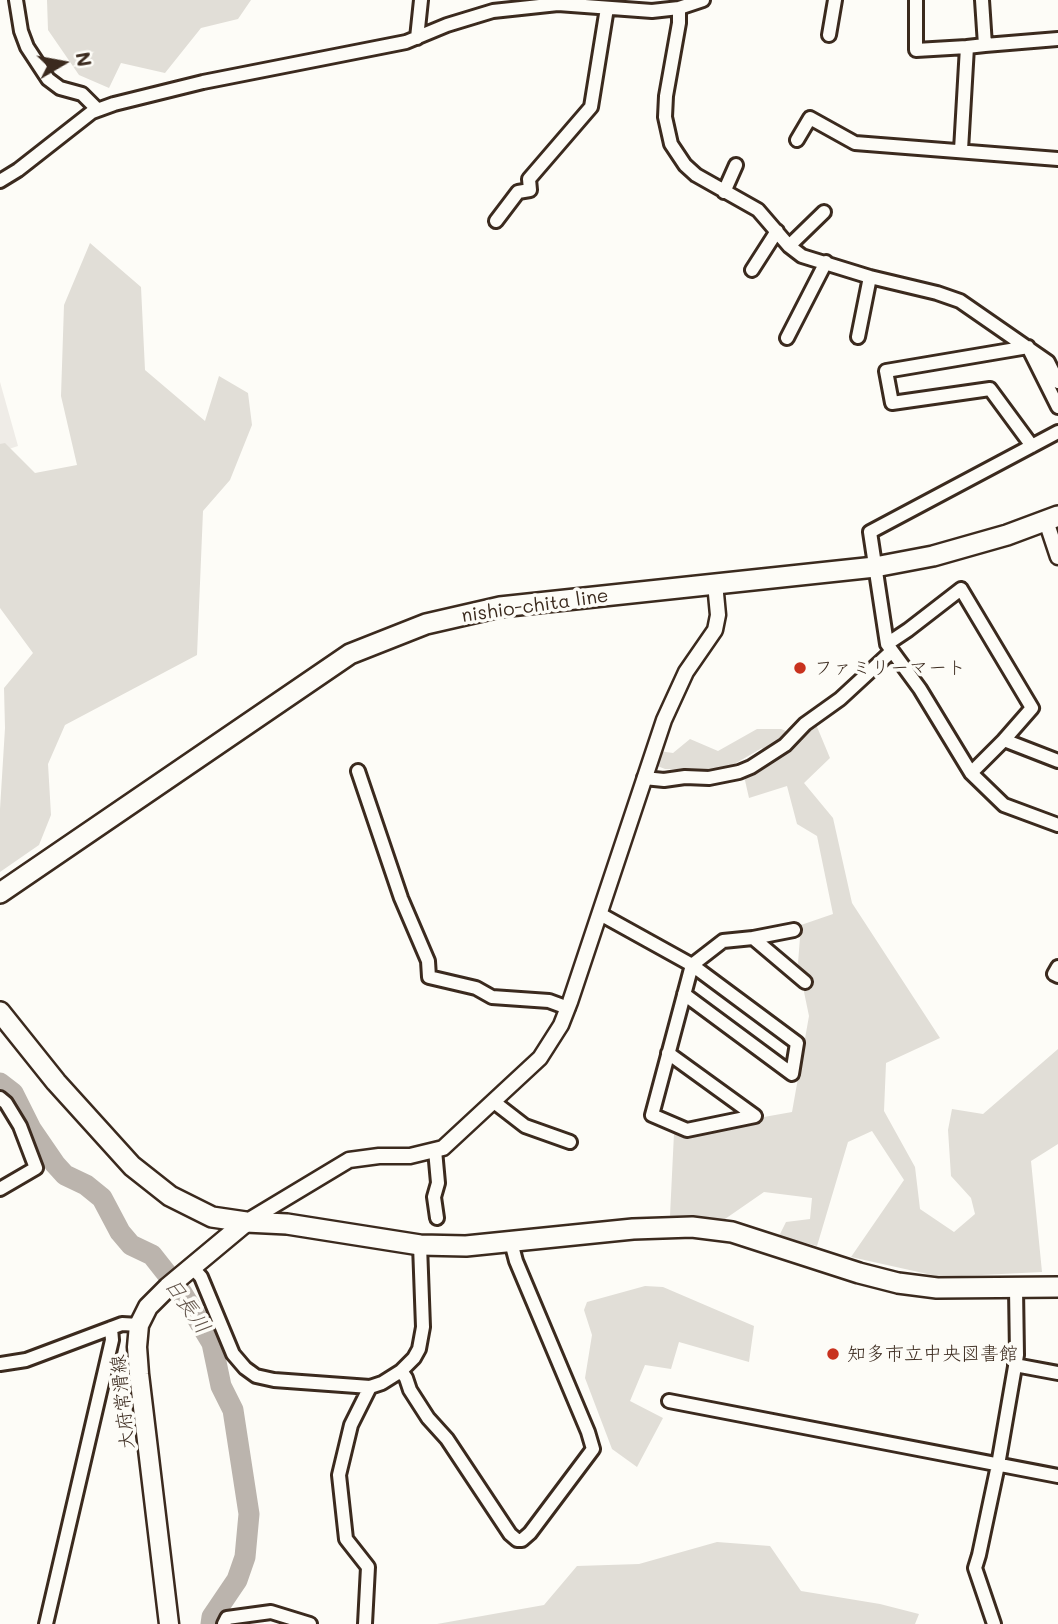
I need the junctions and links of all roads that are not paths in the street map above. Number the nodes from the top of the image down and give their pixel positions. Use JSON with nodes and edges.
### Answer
{"nodes":[{"id":1,"x":16,"y":0,"type":"edge"},
{"id":2,"x":421,"y":0,"type":"edge"},
{"id":3,"x":703,"y":0,"type":"edge"},
{"id":4,"x":835,"y":0,"type":"edge"},
{"id":5,"x":916,"y":0,"type":"edge"},
{"id":6,"x":982,"y":0,"type":"edge"},
{"id":7,"x":607,"y":8,"type":"junction"},
{"id":8,"x":679,"y":8,"type":"junction"},
{"id":9,"x":829,"y":35,"type":"dead end"},
{"id":10,"x":417,"y":38,"type":"junction"},
{"id":11,"x":1058,"y":39,"type":"edge"},
{"id":12,"x":985,"y":45,"type":"junction"},
{"id":13,"x":967,"y":47,"type":"junction"},
{"id":14,"x":97,"y":110,"type":"junction"},
{"id":15,"x":797,"y":140,"type":"dead end"},
{"id":16,"x":961,"y":150,"type":"junction"},
{"id":17,"x":1058,"y":159,"type":"edge"},
{"id":18,"x":736,"y":164,"type":"dead end"},
{"id":19,"x":0,"y":181,"type":"edge"},
{"id":20,"x":724,"y":192,"type":"junction"},
{"id":21,"x":824,"y":212,"type":"dead end"},
{"id":22,"x":496,"y":221,"type":"dead end"},
{"id":23,"x":777,"y":232,"type":"junction"},
{"id":24,"x":789,"y":246,"type":"junction"},
{"id":25,"x":825,"y":262,"type":"junction"},
{"id":26,"x":752,"y":270,"type":"dead end"},
{"id":27,"x":870,"y":277,"type":"junction"},
{"id":28,"x":858,"y":337,"type":"dead end"},
{"id":29,"x":787,"y":338,"type":"dead end"},
{"id":30,"x":1028,"y":347,"type":"junction"},
{"id":31,"x":1058,"y":382,"type":"edge"},
{"id":32,"x":1058,"y":407,"type":"edge"},
{"id":33,"x":1058,"y":432,"type":"edge"},
{"id":34,"x":1032,"y":446,"type":"junction"},
{"id":35,"x":1052,"y":519,"type":"edge"},
{"id":36,"x":1058,"y":557,"type":"edge"},
{"id":37,"x":874,"y":566,"type":"junction"},
{"id":38,"x":715,"y":583,"type":"junction"},
{"id":39,"x":889,"y":647,"type":"junction"},
{"id":40,"x":1004,"y":740,"type":"junction"},
{"id":41,"x":1058,"y":761,"type":"edge"},
{"id":42,"x":358,"y":771,"type":"dead end"},
{"id":43,"x":971,"y":773,"type":"junction"},
{"id":44,"x":644,"y":778,"type":"junction"},
{"id":45,"x":1058,"y":825,"type":"edge"},
{"id":46,"x":0,"y":893,"type":"edge"},
{"id":47,"x":600,"y":914,"type":"junction"},
{"id":48,"x":794,"y":930,"type":"dead end"},
{"id":49,"x":753,"y":938,"type":"junction"},
{"id":50,"x":692,"y":965,"type":"junction"},
{"id":51,"x":1058,"y":967,"type":"edge"},
{"id":52,"x":1058,"y":976,"type":"edge"},
{"id":53,"x":805,"y":982,"type":"dead end"},
{"id":54,"x":684,"y":994,"type":"junction"},
{"id":55,"x":568,"y":1008,"type":"junction"},
{"id":56,"x":0,"y":1012,"type":"edge"},
{"id":57,"x":668,"y":1053,"type":"junction"},
{"id":58,"x":0,"y":1098,"type":"edge"},
{"id":59,"x":494,"y":1102,"type":"junction"},
{"id":60,"x":570,"y":1142,"type":"dead end"},
{"id":61,"x":435,"y":1150,"type":"junction"},
{"id":62,"x":0,"y":1189,"type":"edge"},
{"id":63,"x":436,"y":1217,"type":"dead end"},
{"id":64,"x":246,"y":1222,"type":"junction"},
{"id":65,"x":511,"y":1242,"type":"junction"},
{"id":66,"x":420,"y":1245,"type":"junction"},
{"id":67,"x":179,"y":1277,"type":"junction"},
{"id":68,"x":1058,"y":1287,"type":"edge"},
{"id":69,"x":1016,"y":1289,"type":"junction"},
{"id":70,"x":139,"y":1325,"type":"junction"},
{"id":71,"x":111,"y":1328,"type":"junction"},
{"id":72,"x":0,"y":1364,"type":"edge"},
{"id":73,"x":1015,"y":1365,"type":"junction"},
{"id":74,"x":401,"y":1371,"type":"junction"},
{"id":75,"x":1058,"y":1373,"type":"edge"},
{"id":76,"x":370,"y":1387,"type":"junction"},
{"id":77,"x":669,"y":1401,"type":"dead end"},
{"id":78,"x":998,"y":1465,"type":"junction"},
{"id":79,"x":1058,"y":1476,"type":"edge"},
{"id":80,"x":46,"y":1624,"type":"edge"},
{"id":81,"x":169,"y":1624,"type":"edge"},
{"id":82,"x":224,"y":1624,"type":"edge"},
{"id":83,"x":310,"y":1624,"type":"edge"},
{"id":84,"x":365,"y":1624,"type":"edge"},
{"id":85,"x":994,"y":1624,"type":"edge"}],
"edges":[{"from":1,"to":14,"type":"street"},
{"from":2,"to":10,"type":"street"},
{"from":3,"to":8,"type":"street"},
{"from":4,"to":9,"type":"street"},
{"from":5,"to":13,"type":"street"},
{"from":6,"to":12,"type":"street"},
{"from":7,"to":8,"type":"street"},
{"from":7,"to":10,"type":"street"},
{"from":7,"to":22,"type":"street"},
{"from":8,"to":20,"type":"street"},
{"from":10,"to":14,"type":"street"},
{"from":11,"to":12,"type":"street"},
{"from":12,"to":13,"type":"street"},
{"from":13,"to":16,"type":"street"},
{"from":14,"to":19,"type":"street"},
{"from":15,"to":16,"type":"street"},
{"from":16,"to":17,"type":"street"},
{"from":18,"to":20,"type":"street"},
{"from":20,"to":23,"type":"street"},
{"from":21,"to":24,"type":"street"},
{"from":23,"to":24,"type":"street"},
{"from":23,"to":26,"type":"street"},
{"from":24,"to":25,"type":"street"},
{"from":25,"to":27,"type":"street"},
{"from":25,"to":29,"type":"street"},
{"from":27,"to":28,"type":"street"},
{"from":27,"to":30,"type":"street"},
{"from":30,"to":31,"type":"street"},
{"from":30,"to":32,"type":"street"},
{"from":30,"to":34,"type":"street"},
{"from":33,"to":34,"type":"street"},
{"from":34,"to":37,"type":"street"},
{"from":35,"to":36,"type":"street"},
{"from":35,"to":37,"type":"main road","name":"nishio-chita line"},
{"from":37,"to":38,"type":"main road","name":"nishio-chita line"},
{"from":37,"to":39,"type":"street"},
{"from":38,"to":44,"type":"street"},
{"from":38,"to":46,"type":"main road","name":"nishio-chita line"},
{"from":39,"to":40,"type":"street"},
{"from":39,"to":43,"type":"street"},
{"from":39,"to":44,"type":"street"},
{"from":40,"to":41,"type":"street"},
{"from":40,"to":43,"type":"street"},
{"from":42,"to":55,"type":"street"},
{"from":43,"to":45,"type":"street"},
{"from":44,"to":47,"type":"street"},
{"from":47,"to":50,"type":"street"},
{"from":47,"to":55,"type":"street"},
{"from":48,"to":49,"type":"street"},
{"from":49,"to":50,"type":"street"},
{"from":49,"to":53,"type":"street"},
{"from":50,"to":54,"type":"street"},
{"from":50,"to":54,"type":"street"},
{"from":51,"to":52,"type":"street"},
{"from":54,"to":57,"type":"street"},
{"from":55,"to":59,"type":"street"},
{"from":56,"to":64,"type":"main road"},
{"from":57,"to":57,"type":"street"},
{"from":58,"to":62,"type":"street"},
{"from":59,"to":60,"type":"street"},
{"from":59,"to":61,"type":"street"},
{"from":61,"to":63,"type":"street"},
{"from":61,"to":64,"type":"street"},
{"from":64,"to":66,"type":"main road"},
{"from":64,"to":67,"type":"main road"},
{"from":65,"to":66,"type":"main road"},
{"from":65,"to":69,"type":"main road"},
{"from":65,"to":74,"type":"street"},
{"from":66,"to":74,"type":"street"},
{"from":67,"to":70,"type":"main road"},
{"from":67,"to":76,"type":"street"},
{"from":68,"to":69,"type":"main road"},
{"from":69,"to":73,"type":"street"},
{"from":70,"to":71,"type":"street"},
{"from":70,"to":81,"type":"main road","name":"大府常滑線"},
{"from":71,"to":72,"type":"street"},
{"from":71,"to":80,"type":"street"},
{"from":73,"to":75,"type":"street"},
{"from":73,"to":78,"type":"street"},
{"from":74,"to":76,"type":"street"},
{"from":76,"to":84,"type":"street"},
{"from":77,"to":78,"type":"street"},
{"from":78,"to":79,"type":"street"},
{"from":78,"to":85,"type":"street"},
{"from":82,"to":83,"type":"street"}]}
